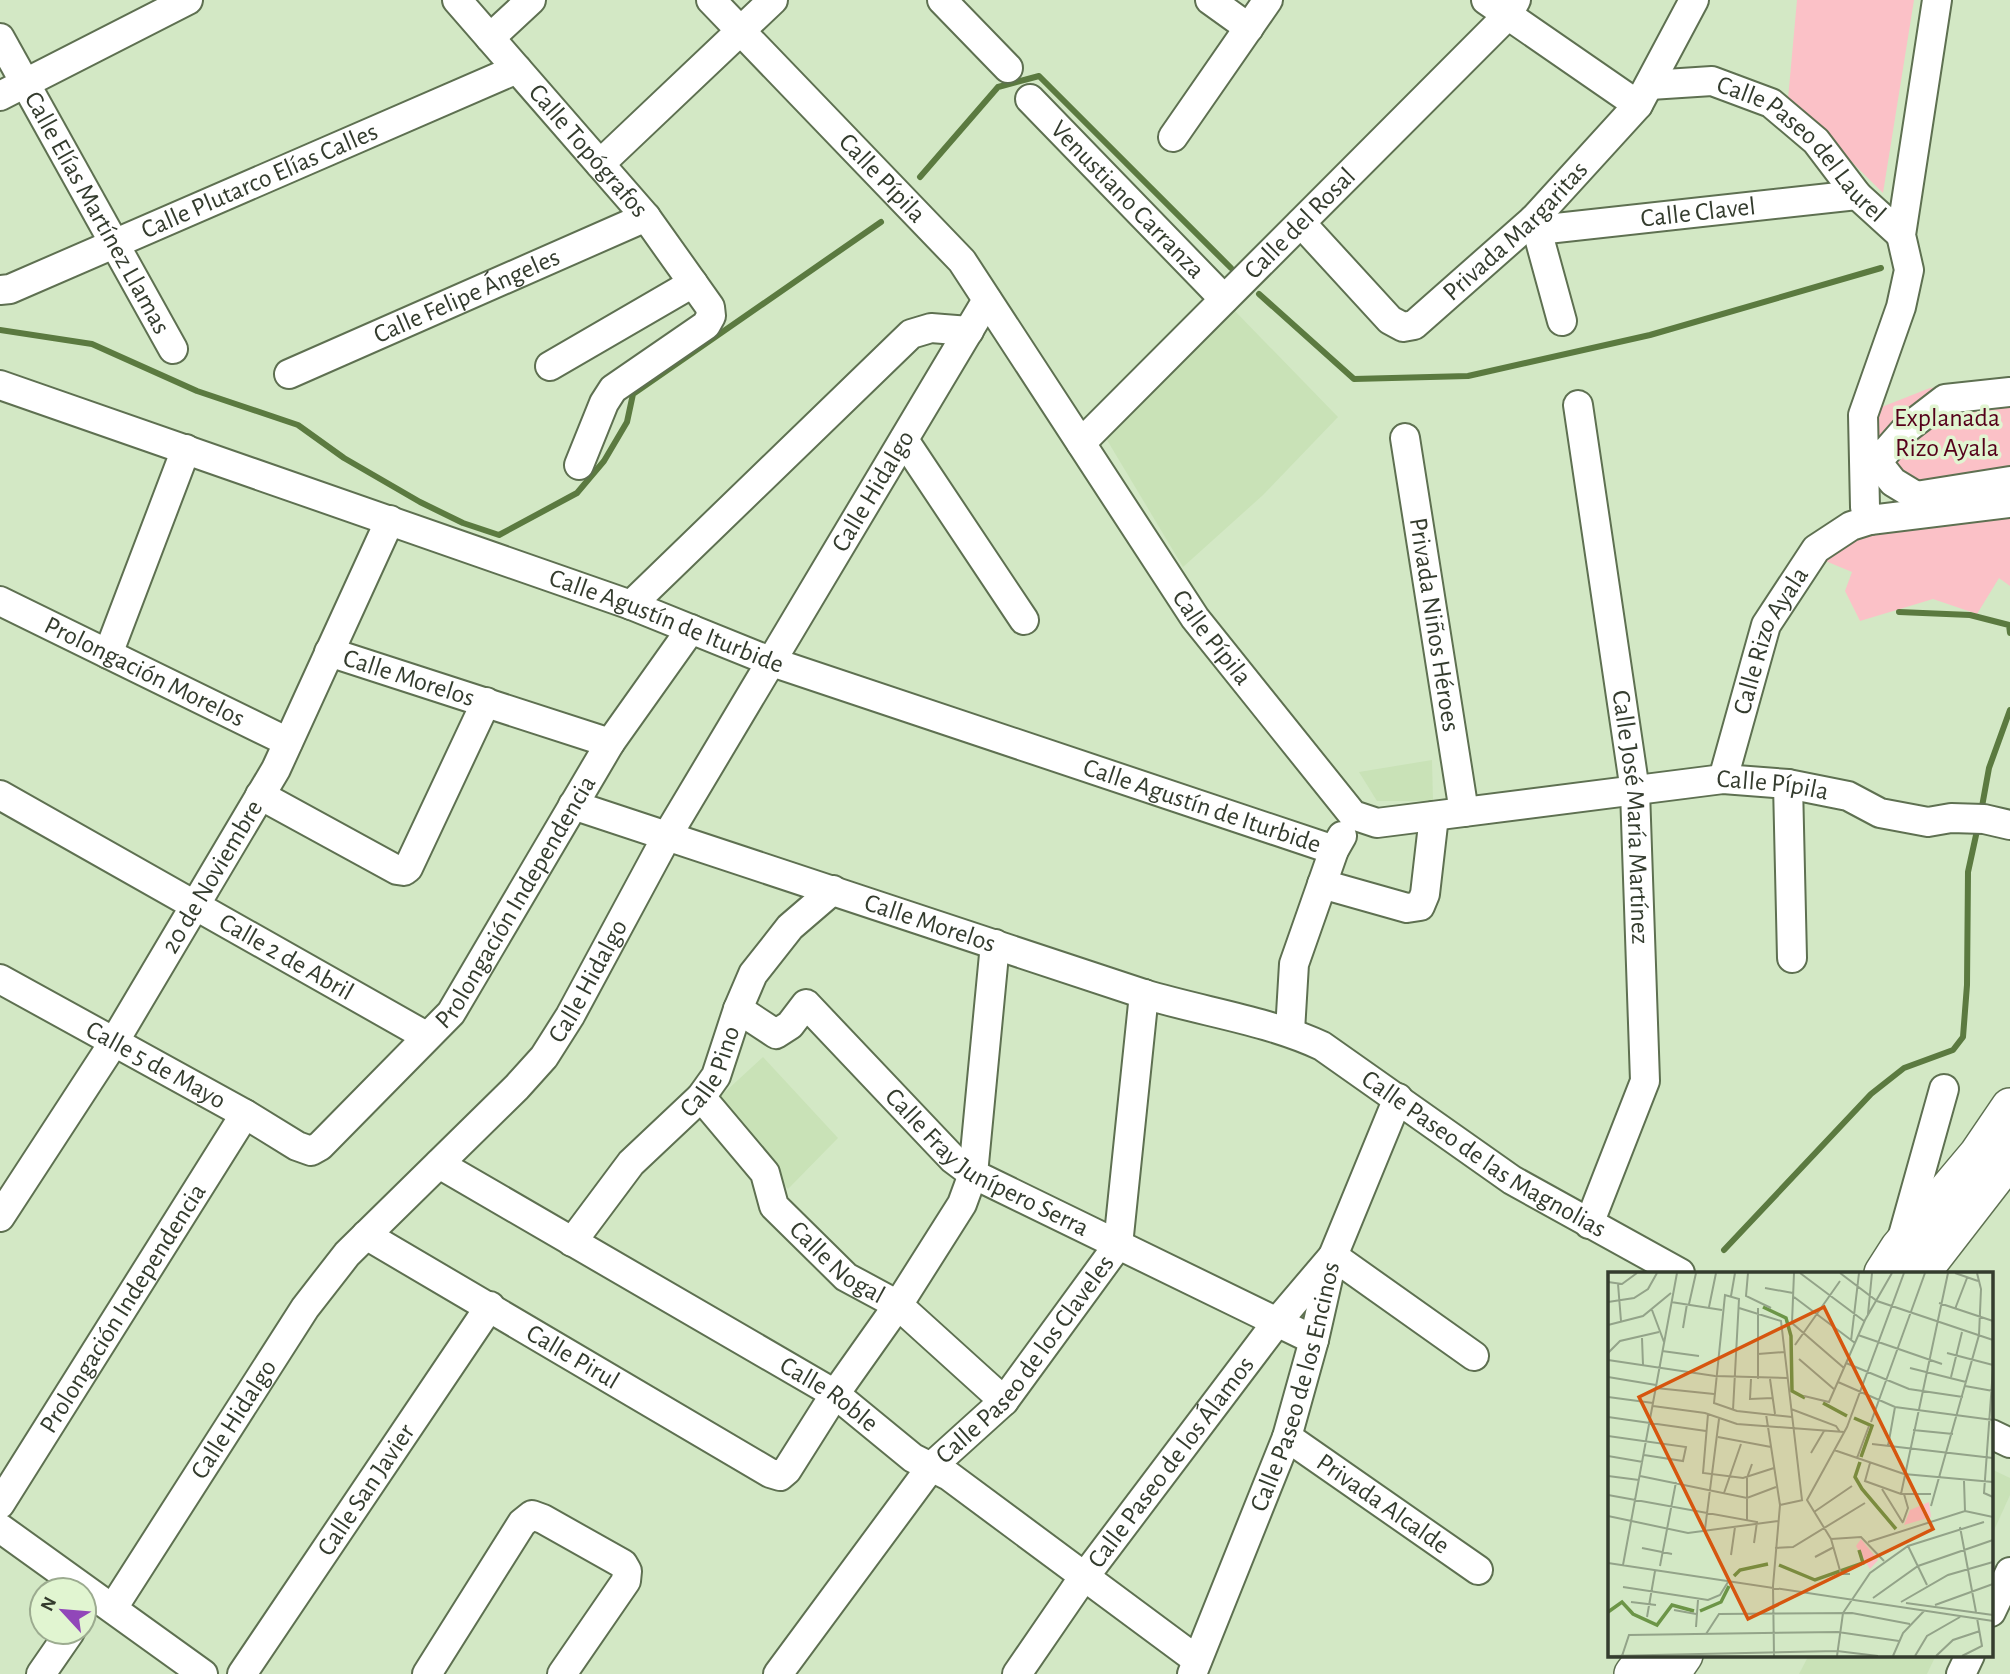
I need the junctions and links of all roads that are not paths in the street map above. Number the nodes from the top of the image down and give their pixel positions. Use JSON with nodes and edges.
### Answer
{"nodes":[{"id":1,"x":188,"y":0,"type":"edge"},
{"id":2,"x":457,"y":0,"type":"edge"},
{"id":3,"x":531,"y":0,"type":"edge"},
{"id":4,"x":711,"y":0,"type":"edge"},
{"id":5,"x":774,"y":0,"type":"edge"},
{"id":6,"x":942,"y":0,"type":"edge"},
{"id":7,"x":1210,"y":0,"type":"edge"},
{"id":8,"x":1268,"y":0,"type":"edge"},
{"id":9,"x":1694,"y":0,"type":"edge"},
{"id":10,"x":1937,"y":0,"type":"edge"},
{"id":11,"x":1503,"y":5,"type":"edge"},
{"id":12,"x":1249,"y":28,"type":"junction"},
{"id":13,"x":741,"y":31,"type":"junction"},
{"id":14,"x":0,"y":38,"type":"edge"},
{"id":15,"x":490,"y":38,"type":"junction"},
{"id":16,"x":1008,"y":68,"type":"dead end"},
{"id":17,"x":517,"y":69,"type":"junction"},
{"id":18,"x":25,"y":83,"type":"junction"},
{"id":19,"x":1644,"y":95,"type":"junction"},
{"id":20,"x":0,"y":96,"type":"edge"},
{"id":21,"x":1030,"y":99,"type":"dead end"},
{"id":22,"x":1173,"y":137,"type":"dead end"},
{"id":23,"x":600,"y":164,"type":"junction"},
{"id":24,"x":1857,"y":195,"type":"junction"},
{"id":25,"x":646,"y":217,"type":"junction"},
{"id":26,"x":1301,"y":223,"type":"junction"},
{"id":27,"x":1536,"y":225,"type":"junction"},
{"id":28,"x":1901,"y":235,"type":"junction"},
{"id":29,"x":113,"y":243,"type":"junction"},
{"id":30,"x":693,"y":283,"type":"junction"},
{"id":31,"x":0,"y":290,"type":"edge"},
{"id":32,"x":1224,"y":299,"type":"junction"},
{"id":33,"x":987,"y":300,"type":"junction"},
{"id":34,"x":1562,"y":321,"type":"dead end"},
{"id":35,"x":969,"y":331,"type":"junction"},
{"id":36,"x":173,"y":349,"type":"dead end"},
{"id":37,"x":550,"y":366,"type":"dead end"},
{"id":38,"x":289,"y":374,"type":"dead end"},
{"id":39,"x":0,"y":385,"type":"edge"},
{"id":40,"x":2010,"y":392,"type":"edge"},
{"id":41,"x":1578,"y":405,"type":"dead end"},
{"id":42,"x":1405,"y":438,"type":"dead end"},
{"id":43,"x":904,"y":440,"type":"junction"},
{"id":44,"x":1081,"y":443,"type":"junction"},
{"id":45,"x":186,"y":449,"type":"junction"},
{"id":46,"x":1870,"y":452,"type":"junction"},
{"id":47,"x":579,"y":465,"type":"dead end"},
{"id":48,"x":2010,"y":481,"type":"edge"},
{"id":49,"x":1916,"y":496,"type":"junction"},
{"id":50,"x":2010,"y":503,"type":"edge"},
{"id":51,"x":1862,"y":518,"type":"junction"},
{"id":52,"x":390,"y":520,"type":"junction"},
{"id":53,"x":0,"y":601,"type":"edge"},
{"id":54,"x":631,"y":605,"type":"junction"},
{"id":55,"x":1024,"y":620,"type":"dead end"},
{"id":56,"x":691,"y":629,"type":"junction"},
{"id":57,"x":329,"y":652,"type":"junction"},
{"id":58,"x":108,"y":654,"type":"junction"},
{"id":59,"x":772,"y":662,"type":"junction"},
{"id":60,"x":485,"y":702,"type":"junction"},
{"id":61,"x":288,"y":743,"type":"junction"},
{"id":62,"x":610,"y":743,"type":"junction"},
{"id":63,"x":1723,"y":779,"type":"junction"},
{"id":64,"x":1788,"y":784,"type":"junction"},
{"id":65,"x":1635,"y":791,"type":"junction"},
{"id":66,"x":0,"y":795,"type":"edge"},
{"id":67,"x":260,"y":795,"type":"junction"},
{"id":68,"x":573,"y":804,"type":"junction"},
{"id":69,"x":1464,"y":812,"type":"junction"},
{"id":70,"x":1353,"y":815,"type":"junction"},
{"id":71,"x":1434,"y":816,"type":"junction"},
{"id":72,"x":1997,"y":822,"type":"edge"},
{"id":73,"x":667,"y":836,"type":"junction"},
{"id":74,"x":1334,"y":850,"type":"junction"},
{"id":75,"x":1322,"y":884,"type":"junction"},
{"id":76,"x":833,"y":890,"type":"junction"},
{"id":77,"x":195,"y":905,"type":"junction"},
{"id":78,"x":995,"y":944,"type":"junction"},
{"id":79,"x":1792,"y":958,"type":"dead end"},
{"id":80,"x":0,"y":979,"type":"edge"},
{"id":81,"x":1144,"y":994,"type":"junction"},
{"id":82,"x":738,"y":1009,"type":"junction"},
{"id":83,"x":1290,"y":1031,"type":"junction"},
{"id":84,"x":426,"y":1036,"type":"junction"},
{"id":85,"x":114,"y":1042,"type":"junction"},
{"id":86,"x":1944,"y":1089,"type":"dead end"},
{"id":87,"x":701,"y":1097,"type":"junction"},
{"id":88,"x":1398,"y":1098,"type":"junction"},
{"id":89,"x":2010,"y":1107,"type":"edge"},
{"id":90,"x":245,"y":1114,"type":"junction"},
{"id":91,"x":311,"y":1150,"type":"joint"},
{"id":92,"x":2010,"y":1158,"type":"edge"},
{"id":93,"x":439,"y":1164,"type":"junction"},
{"id":94,"x":973,"y":1174,"type":"junction"},
{"id":95,"x":0,"y":1217,"type":"edge"},
{"id":96,"x":1589,"y":1224,"type":"junction"},
{"id":97,"x":366,"y":1235,"type":"junction"},
{"id":98,"x":572,"y":1242,"type":"junction"},
{"id":99,"x":1118,"y":1245,"type":"junction"},
{"id":100,"x":1333,"y":1256,"type":"junction"},
{"id":101,"x":1901,"y":1265,"type":"edge"},
{"id":102,"x":1677,"y":1272,"type":"edge"},
{"id":103,"x":898,"y":1305,"type":"junction"},
{"id":104,"x":490,"y":1307,"type":"junction"},
{"id":105,"x":1277,"y":1322,"type":"junction"},
{"id":106,"x":1314,"y":1340,"type":"junction"},
{"id":107,"x":1474,"y":1356,"type":"dead end"},
{"id":108,"x":835,"y":1394,"type":"junction"},
{"id":109,"x":1004,"y":1401,"type":"junction"},
{"id":110,"x":1993,"y":1435,"type":"edge"},
{"id":111,"x":1287,"y":1437,"type":"junction"},
{"id":112,"x":2010,"y":1443,"type":"edge"},
{"id":113,"x":931,"y":1467,"type":"junction"},
{"id":114,"x":0,"y":1504,"type":"edge"},
{"id":115,"x":0,"y":1528,"type":"edge"},
{"id":116,"x":1478,"y":1570,"type":"dead end"},
{"id":117,"x":2010,"y":1572,"type":"edge"},
{"id":118,"x":60,"y":1576,"type":"edge"},
{"id":119,"x":1085,"y":1577,"type":"junction"},
{"id":120,"x":98,"y":1604,"type":"edge"},
{"id":121,"x":98,"y":1606,"type":"edge"},
{"id":122,"x":1993,"y":1608,"type":"edge"},
{"id":123,"x":60,"y":1646,"type":"edge"},
{"id":124,"x":1970,"y":1656,"type":"edge"},
{"id":125,"x":1671,"y":1660,"type":"edge"},
{"id":126,"x":1194,"y":1667,"type":"edge"},
{"id":127,"x":41,"y":1674,"type":"edge"},
{"id":128,"x":203,"y":1674,"type":"edge"},
{"id":129,"x":242,"y":1674,"type":"edge"},
{"id":130,"x":427,"y":1674,"type":"edge"},
{"id":131,"x":562,"y":1674,"type":"edge"},
{"id":132,"x":778,"y":1674,"type":"edge"},
{"id":133,"x":1017,"y":1674,"type":"edge"},
{"id":134,"x":1633,"y":1674,"type":"edge"},
{"id":135,"x":1961,"y":1674,"type":"edge"}],
"edges":[{"from":1,"to":18,"type":"street"},
{"from":2,"to":15,"type":"street","name":"Calle Topógrafos"},
{"from":3,"to":15,"type":"street"},
{"from":4,"to":13,"type":"street","name":"Calle Pípila"},
{"from":5,"to":13,"type":"street"},
{"from":6,"to":16,"type":"street"},
{"from":7,"to":12,"type":"street"},
{"from":8,"to":12,"type":"street"},
{"from":9,"to":19,"type":"street","name":"Privada Margaritas"},
{"from":10,"to":28,"type":"street"},
{"from":11,"to":19,"type":"street"},
{"from":11,"to":26,"type":"street","name":"Calle del Rosal"},
{"from":12,"to":22,"type":"street"},
{"from":13,"to":23,"type":"street"},
{"from":13,"to":33,"type":"street","name":"Calle Pípila"},
{"from":14,"to":18,"type":"street","name":"Calle Elías Martínez Llamas"},
{"from":15,"to":17,"type":"street","name":"Calle Topógrafos"},
{"from":17,"to":23,"type":"street","name":"Calle Topógrafos"},
{"from":17,"to":29,"type":"street","name":"Calle Plutarco Elías Calles"},
{"from":18,"to":20,"type":"street"},
{"from":18,"to":29,"type":"street","name":"Calle Elías Martínez Llamas"},
{"from":19,"to":24,"type":"street","name":"Calle Paseo del Laurel"},
{"from":19,"to":27,"type":"street","name":"Privada Margaritas"},
{"from":21,"to":32,"type":"street","name":"Venustiano Carranza"},
{"from":23,"to":25,"type":"street","name":"Calle Topógrafos"},
{"from":24,"to":27,"type":"street","name":"Calle Clavel"},
{"from":24,"to":28,"type":"street","name":"Calle Paseo del Laurel"},
{"from":25,"to":30,"type":"street","name":"Calle Topógrafos"},
{"from":25,"to":38,"type":"street","name":"Calle Felipe Ángeles"},
{"from":26,"to":27,"type":"street","name":"Privada Margaritas"},
{"from":26,"to":32,"type":"street","name":"Calle del Rosal"},
{"from":27,"to":34,"type":"street"},
{"from":28,"to":46,"type":"street"},
{"from":29,"to":31,"type":"street","name":"Calle Plutarco Elías Calles"},
{"from":29,"to":36,"type":"street","name":"Calle Elías Martínez Llamas"},
{"from":30,"to":37,"type":"street"},
{"from":30,"to":47,"type":"street","name":"Calle Topógrafos"},
{"from":32,"to":44,"type":"street","name":"Calle del Rosal"},
{"from":33,"to":35,"type":"street","name":"Calle Hidalgo"},
{"from":33,"to":44,"type":"street","name":"Calle Pípila"},
{"from":35,"to":43,"type":"street","name":"Calle Hidalgo"},
{"from":35,"to":54,"type":"street"},
{"from":39,"to":45,"type":"street","name":"Calle Agustín de Iturbide"},
{"from":40,"to":46,"type":"street"},
{"from":41,"to":65,"type":"street","name":"Calle José María Martínez"},
{"from":42,"to":69,"type":"street","name":"Privada Niños Héroes"},
{"from":43,"to":55,"type":"street"},
{"from":43,"to":59,"type":"street","name":"Calle Hidalgo"},
{"from":44,"to":70,"type":"street","name":"Calle Pípila"},
{"from":45,"to":52,"type":"street","name":"Calle Agustín de Iturbide"},
{"from":45,"to":58,"type":"street"},
{"from":46,"to":49,"type":"street"},
{"from":46,"to":51,"type":"street"},
{"from":48,"to":49,"type":"street","name":"Calle Rizo Ayala"},
{"from":49,"to":51,"type":"street","name":"Calle Rizo Ayala"},
{"from":50,"to":51,"type":"street","name":"Calle Rizo Ayala"},
{"from":51,"to":63,"type":"street","name":"Calle Rizo Ayala"},
{"from":52,"to":54,"type":"street","name":"Calle Agustín de Iturbide"},
{"from":52,"to":57,"type":"street","name":"20 de Noviembre"},
{"from":53,"to":58,"type":"street","name":"Prolongación Morelos"},
{"from":54,"to":56,"type":"street","name":"Calle Agustín de Iturbide"},
{"from":56,"to":59,"type":"street","name":"Calle Agustín de Iturbide"},
{"from":56,"to":62,"type":"street","name":"Prolongación Independencia"},
{"from":57,"to":60,"type":"street","name":"Calle Morelos"},
{"from":57,"to":61,"type":"street","name":"20 de Noviembre"},
{"from":58,"to":61,"type":"street","name":"Prolongación Morelos"},
{"from":59,"to":73,"type":"street","name":"Calle Hidalgo"},
{"from":59,"to":74,"type":"street","name":"Calle Agustín de Iturbide"},
{"from":60,"to":62,"type":"street","name":"Calle Morelos"},
{"from":60,"to":67,"type":"street"},
{"from":61,"to":67,"type":"street","name":"20 de Noviembre"},
{"from":62,"to":68,"type":"street","name":"Prolongación Independencia"},
{"from":63,"to":64,"type":"street","name":"Calle Pípila"},
{"from":63,"to":65,"type":"street","name":"Calle Pípila"},
{"from":64,"to":72,"type":"street","name":"Calle Pípila"},
{"from":64,"to":79,"type":"street"},
{"from":65,"to":69,"type":"street","name":"Calle Pípila"},
{"from":65,"to":96,"type":"street","name":"Calle José María Martínez"},
{"from":66,"to":77,"type":"street","name":"Calle 2 de Abril"},
{"from":67,"to":77,"type":"street","name":"20 de Noviembre"},
{"from":68,"to":73,"type":"street","name":"Calle Morelos"},
{"from":68,"to":84,"type":"street","name":"Prolongación Independencia"},
{"from":69,"to":71,"type":"street","name":"Calle Pípila"},
{"from":70,"to":71,"type":"street","name":"Calle Pípila"},
{"from":70,"to":74,"type":"street"},
{"from":71,"to":75,"type":"street"},
{"from":73,"to":76,"type":"street","name":"Calle Morelos"},
{"from":73,"to":93,"type":"street","name":"Calle Hidalgo"},
{"from":74,"to":75,"type":"street"},
{"from":75,"to":83,"type":"street"},
{"from":76,"to":78,"type":"street","name":"Calle Morelos"},
{"from":76,"to":82,"type":"street","name":"Calle Pino"},
{"from":77,"to":84,"type":"street","name":"Calle 2 de Abril"},
{"from":77,"to":85,"type":"street","name":"20 de Noviembre"},
{"from":78,"to":81,"type":"street","name":"Calle Morelos"},
{"from":78,"to":94,"type":"street"},
{"from":80,"to":85,"type":"street","name":"Calle 5 de Mayo"},
{"from":81,"to":83,"type":"street","name":"Calle Morelos"},
{"from":81,"to":99,"type":"street","name":"Calle Paseo de los Claveles"},
{"from":82,"to":87,"type":"street","name":"Calle Pino"},
{"from":82,"to":94,"type":"street","name":"Calle Fray Junípero Serra"},
{"from":83,"to":88,"type":"street","name":"Calle Paseo de las Magnolias"},
{"from":84,"to":91,"type":"street","name":"Prolongación Independencia"},
{"from":85,"to":90,"type":"street","name":"Calle 5 de Mayo"},
{"from":85,"to":95,"type":"street","name":"20 de Noviembre"},
{"from":86,"to":101,"type":"street"},
{"from":87,"to":98,"type":"street","name":"Calle Pino"},
{"from":87,"to":103,"type":"street","name":"Calle Nogal"},
{"from":88,"to":96,"type":"street","name":"Calle Paseo de las Magnolias"},
{"from":88,"to":100,"type":"street","name":"Calle Paseo de los Encinos"},
{"from":89,"to":101,"type":"main road"},
{"from":90,"to":91,"type":"street","name":"Calle 5 de Mayo"},
{"from":90,"to":114,"type":"street","name":"Prolongación Independencia"},
{"from":92,"to":101,"type":"main road"},
{"from":93,"to":97,"type":"street","name":"Calle Hidalgo"},
{"from":93,"to":98,"type":"street","name":"Calle Roble"},
{"from":94,"to":99,"type":"street","name":"Calle Fray Junípero Serra"},
{"from":94,"to":103,"type":"street"},
{"from":96,"to":102,"type":"street","name":"Calle Paseo de las Magnolias"},
{"from":97,"to":104,"type":"street","name":"Calle Pirul"},
{"from":97,"to":120,"type":"street","name":"Calle Hidalgo"},
{"from":98,"to":108,"type":"street","name":"Calle Roble"},
{"from":99,"to":105,"type":"street","name":"Calle Fray Junípero Serra"},
{"from":99,"to":109,"type":"street","name":"Calle Paseo de los Claveles"},
{"from":100,"to":105,"type":"street","name":"Calle Paseo de los Álamos"},
{"from":100,"to":106,"type":"street","name":"Calle Paseo de los Encinos"},
{"from":100,"to":107,"type":"street"},
{"from":103,"to":108,"type":"street"},
{"from":103,"to":109,"type":"street","name":"Calle Nogal"},
{"from":104,"to":108,"type":"street","name":"Calle Pirul"},
{"from":104,"to":129,"type":"street","name":"Calle San Javier"},
{"from":105,"to":106,"type":"street","name":"Calle Fray Junípero Serra"},
{"from":105,"to":119,"type":"street","name":"Calle Paseo de los Álamos"},
{"from":106,"to":111,"type":"street","name":"Calle Paseo de los Encinos"},
{"from":108,"to":113,"type":"street","name":"Calle Roble"},
{"from":109,"to":113,"type":"street","name":"Calle Paseo de los Claveles"},
{"from":110,"to":112,"type":"street"},
{"from":111,"to":116,"type":"street","name":"Privada Alcalde"},
{"from":111,"to":126,"type":"street","name":"Calle Paseo de los Encinos"},
{"from":113,"to":119,"type":"street","name":"Calle Roble"},
{"from":113,"to":132,"type":"street","name":"Calle Paseo de los Claveles"},
{"from":115,"to":118,"type":"street"},
{"from":117,"to":122,"type":"street"},
{"from":119,"to":126,"type":"street","name":"Calle Roble"},
{"from":119,"to":133,"type":"street","name":"Calle Paseo de los Álamos"},
{"from":121,"to":128,"type":"street"},
{"from":123,"to":127,"type":"street"},
{"from":124,"to":135,"type":"street"},
{"from":125,"to":134,"type":"main road"},
{"from":130,"to":131,"type":"street"}]}
